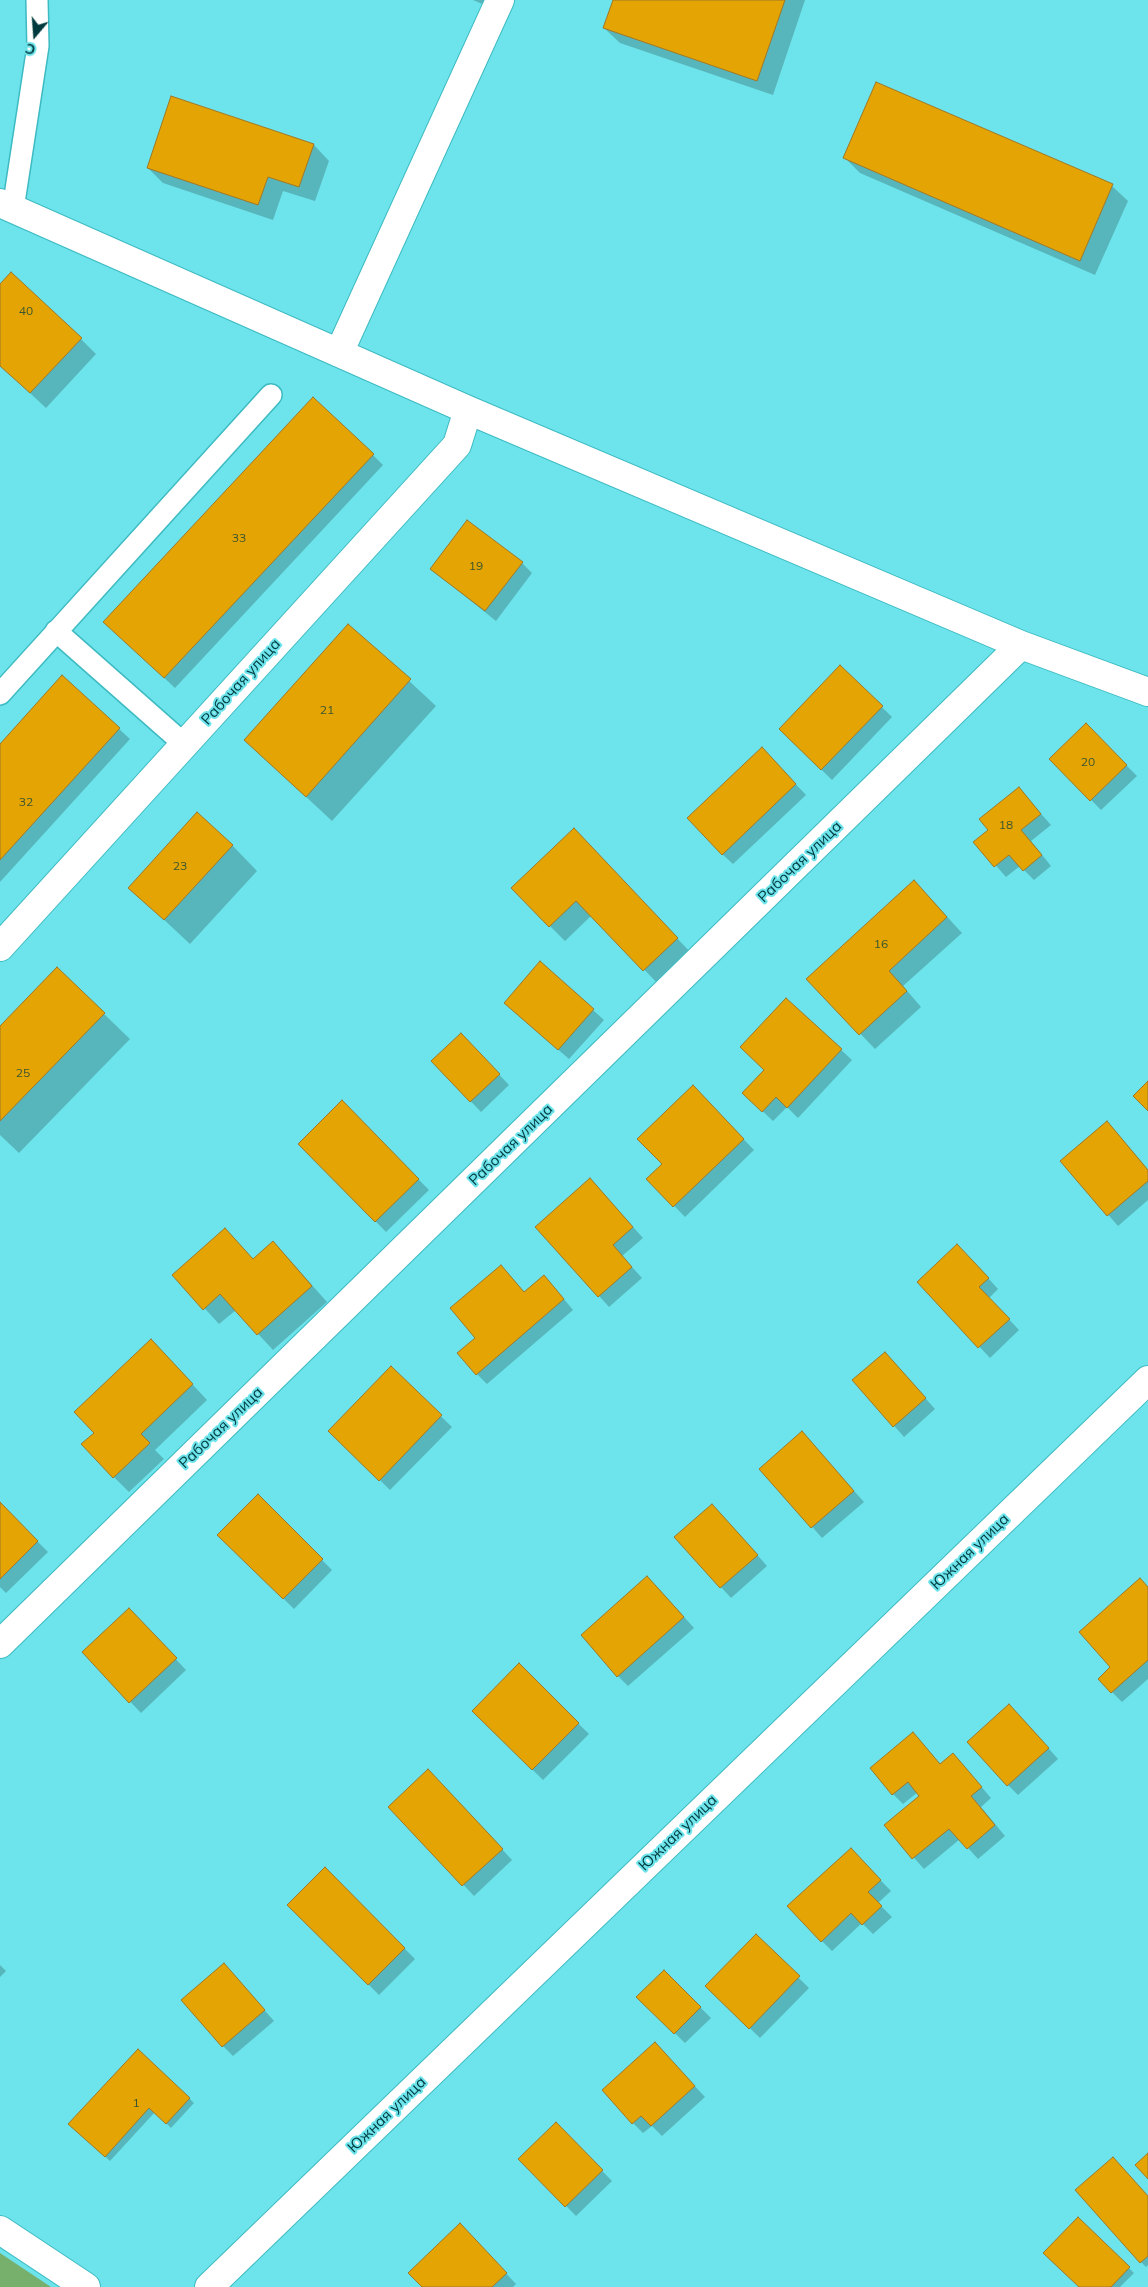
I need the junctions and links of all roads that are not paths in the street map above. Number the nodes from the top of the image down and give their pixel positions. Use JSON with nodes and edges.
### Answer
{"nodes":[{"id":1,"x":37,"y":0,"type":"edge"},
{"id":2,"x":500,"y":0,"type":"edge"},
{"id":3,"x":6,"y":206,"type":"edge"},
{"id":4,"x":339,"y":353,"type":"junction"},
{"id":5,"x":271,"y":395,"type":"dead end"},
{"id":6,"x":468,"y":410,"type":"junction"},
{"id":7,"x":56,"y":631,"type":"junction"},
{"id":8,"x":1021,"y":645,"type":"junction"},
{"id":9,"x":1148,"y":692,"type":"edge"},
{"id":10,"x":0,"y":694,"type":"edge"},
{"id":11,"x":184,"y":744,"type":"junction"},
{"id":12,"x":0,"y":946,"type":"edge"},
{"id":13,"x":1148,"y":1380,"type":"edge"},
{"id":14,"x":0,"y":1644,"type":"edge"},
{"id":15,"x":0,"y":2230,"type":"edge"},
{"id":16,"x":86,"y":2287,"type":"edge"},
{"id":17,"x":209,"y":2287,"type":"edge"}],
"edges":[{"from":1,"to":3,"type":"lane"},
{"from":2,"to":4,"type":"street"},
{"from":3,"to":4,"type":"street"},
{"from":4,"to":6,"type":"street"},
{"from":5,"to":7,"type":"lane"},
{"from":6,"to":8,"type":"street"},
{"from":6,"to":11,"type":"street","name":"Рабочая улица"},
{"from":7,"to":10,"type":"lane"},
{"from":7,"to":11,"type":"lane"},
{"from":8,"to":9,"type":"street"},
{"from":8,"to":14,"type":"street","name":"Рабочая улица"},
{"from":11,"to":12,"type":"street","name":"Рабочая улица"},
{"from":13,"to":17,"type":"street","name":"Южная улица"},
{"from":15,"to":16,"type":"street"}]}
